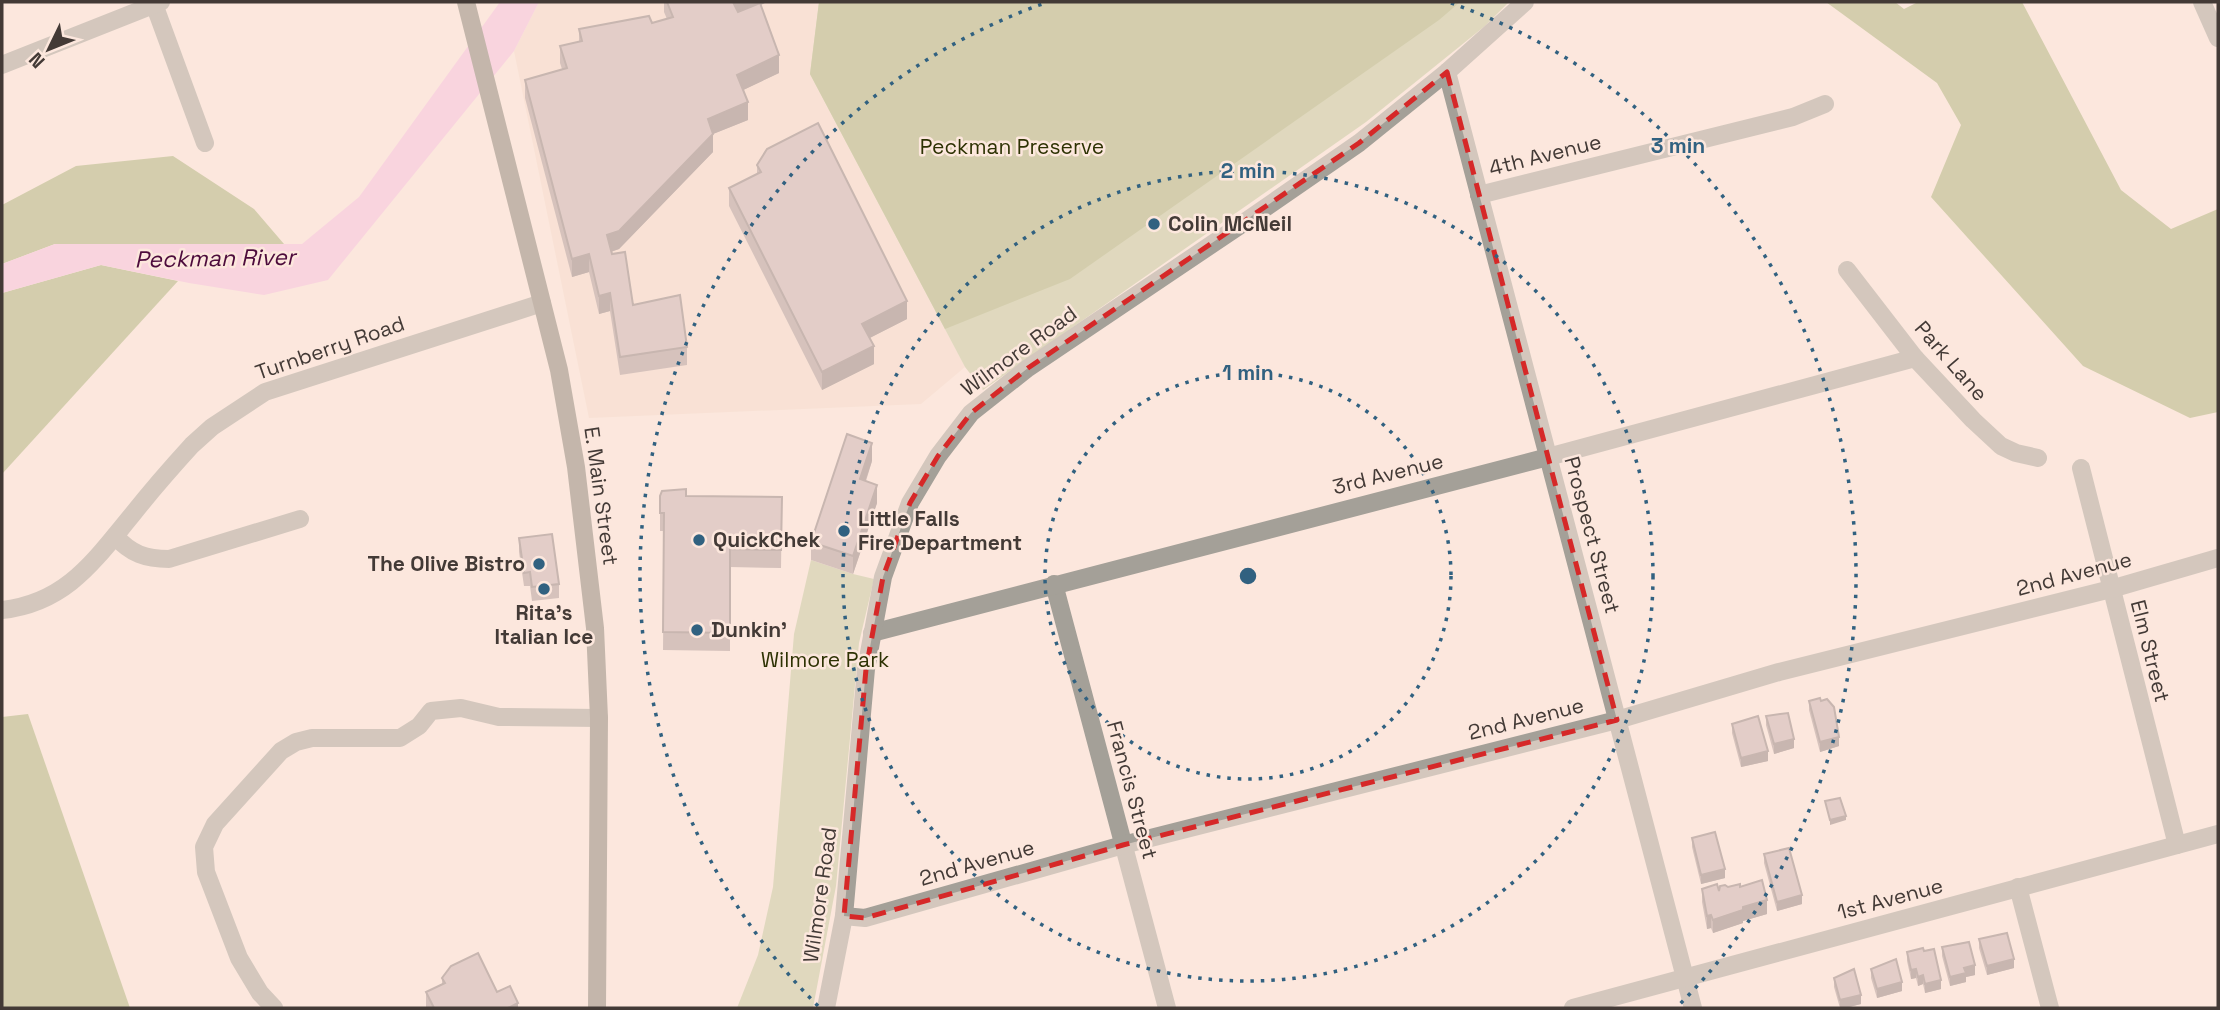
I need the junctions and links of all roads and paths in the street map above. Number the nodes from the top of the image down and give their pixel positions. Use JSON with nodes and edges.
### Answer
{"nodes":[{"id":1,"x":1525,"y":2,"type":"edge"},
{"id":2,"x":2202,"y":2,"type":"edge"},
{"id":3,"x":158,"y":3,"type":"edge"},
{"id":4,"x":467,"y":8,"type":"edge"},
{"id":5,"x":2218,"y":38,"type":"edge"},
{"id":6,"x":2,"y":65,"type":"edge"},
{"id":7,"x":1447,"y":72,"type":"junction"},
{"id":8,"x":1825,"y":104,"type":"dead end"},
{"id":9,"x":205,"y":143,"type":"dead end"},
{"id":10,"x":1479,"y":195,"type":"junction"},
{"id":11,"x":1847,"y":270,"type":"dead end"},
{"id":12,"x":542,"y":303,"type":"junction"},
{"id":13,"x":1915,"y":358,"type":"junction"},
{"id":14,"x":1548,"y":457,"type":"junction"},
{"id":15,"x":2038,"y":458,"type":"dead end"},
{"id":16,"x":2081,"y":468,"type":"dead end"},
{"id":17,"x":300,"y":519,"type":"dead end"},
{"id":18,"x":115,"y":536,"type":"junction"},
{"id":19,"x":2218,"y":558,"type":"edge"},
{"id":20,"x":1055,"y":584,"type":"junction"},
{"id":21,"x":2111,"y":589,"type":"junction"},
{"id":22,"x":2,"y":610,"type":"edge"},
{"id":23,"x":872,"y":633,"type":"junction"},
{"id":24,"x":599,"y":718,"type":"junction"},
{"id":25,"x":1617,"y":720,"type":"junction"},
{"id":26,"x":2218,"y":834,"type":"edge"},
{"id":27,"x":1123,"y":845,"type":"junction"},
{"id":28,"x":2177,"y":845,"type":"junction"},
{"id":29,"x":2018,"y":887,"type":"junction"},
{"id":30,"x":844,"y":916,"type":"junction"},
{"id":31,"x":1685,"y":979,"type":"junction"},
{"id":32,"x":274,"y":1008,"type":"edge"},
{"id":33,"x":597,"y":1008,"type":"edge"},
{"id":34,"x":826,"y":1008,"type":"edge"},
{"id":35,"x":1167,"y":1008,"type":"edge"},
{"id":36,"x":1573,"y":1008,"type":"edge"},
{"id":37,"x":1693,"y":1008,"type":"edge"},
{"id":38,"x":2050,"y":1008,"type":"edge"}],
"edges":[{"from":1,"to":7,"type":"street","name":"Wilmore Road"},
{"from":2,"to":5,"type":"street"},
{"from":3,"to":6,"type":"street"},
{"from":3,"to":9,"type":"street"},
{"from":4,"to":12,"type":"main road","name":"E. Main Street"},
{"from":7,"to":10,"type":"street","name":"Prospect Street"},
{"from":7,"to":23,"type":"street","name":"Wilmore Road"},
{"from":8,"to":10,"type":"street","name":"4th Avenue"},
{"from":10,"to":14,"type":"street","name":"Prospect Street"},
{"from":11,"to":13,"type":"street","name":"Park Lane"},
{"from":12,"to":18,"type":"street","name":"Turnberry Road"},
{"from":12,"to":24,"type":"main road","name":"E. Main Street"},
{"from":13,"to":14,"type":"street","name":"3rd Avenue"},
{"from":13,"to":15,"type":"street","name":"Park Lane"},
{"from":14,"to":20,"type":"street","name":"3rd Avenue"},
{"from":14,"to":25,"type":"street","name":"Prospect Street"},
{"from":16,"to":21,"type":"street","name":"Elm Street"},
{"from":17,"to":18,"type":"street"},
{"from":18,"to":22,"type":"street","name":"Turnberry Road"},
{"from":19,"to":21,"type":"street","name":"2nd Avenue"},
{"from":20,"to":23,"type":"street","name":"3rd Avenue"},
{"from":20,"to":27,"type":"street","name":"Francis Street"},
{"from":21,"to":25,"type":"street","name":"2nd Avenue"},
{"from":21,"to":28,"type":"street","name":"Elm Street"},
{"from":23,"to":30,"type":"street","name":"Wilmore Road"},
{"from":24,"to":32,"type":"street"},
{"from":24,"to":33,"type":"main road","name":"E. Main Street"},
{"from":25,"to":27,"type":"street","name":"2nd Avenue"},
{"from":25,"to":31,"type":"street","name":"Prospect Street"},
{"from":26,"to":28,"type":"street","name":"1st Avenue"},
{"from":27,"to":30,"type":"street","name":"2nd Avenue"},
{"from":27,"to":35,"type":"street","name":"Francis Street"},
{"from":28,"to":29,"type":"street","name":"1st Avenue"},
{"from":29,"to":31,"type":"street","name":"1st Avenue"},
{"from":29,"to":38,"type":"street"},
{"from":30,"to":34,"type":"street","name":"Wilmore Road"},
{"from":31,"to":36,"type":"street","name":"1st Avenue"},
{"from":31,"to":37,"type":"street","name":"Prospect Street"}]}
